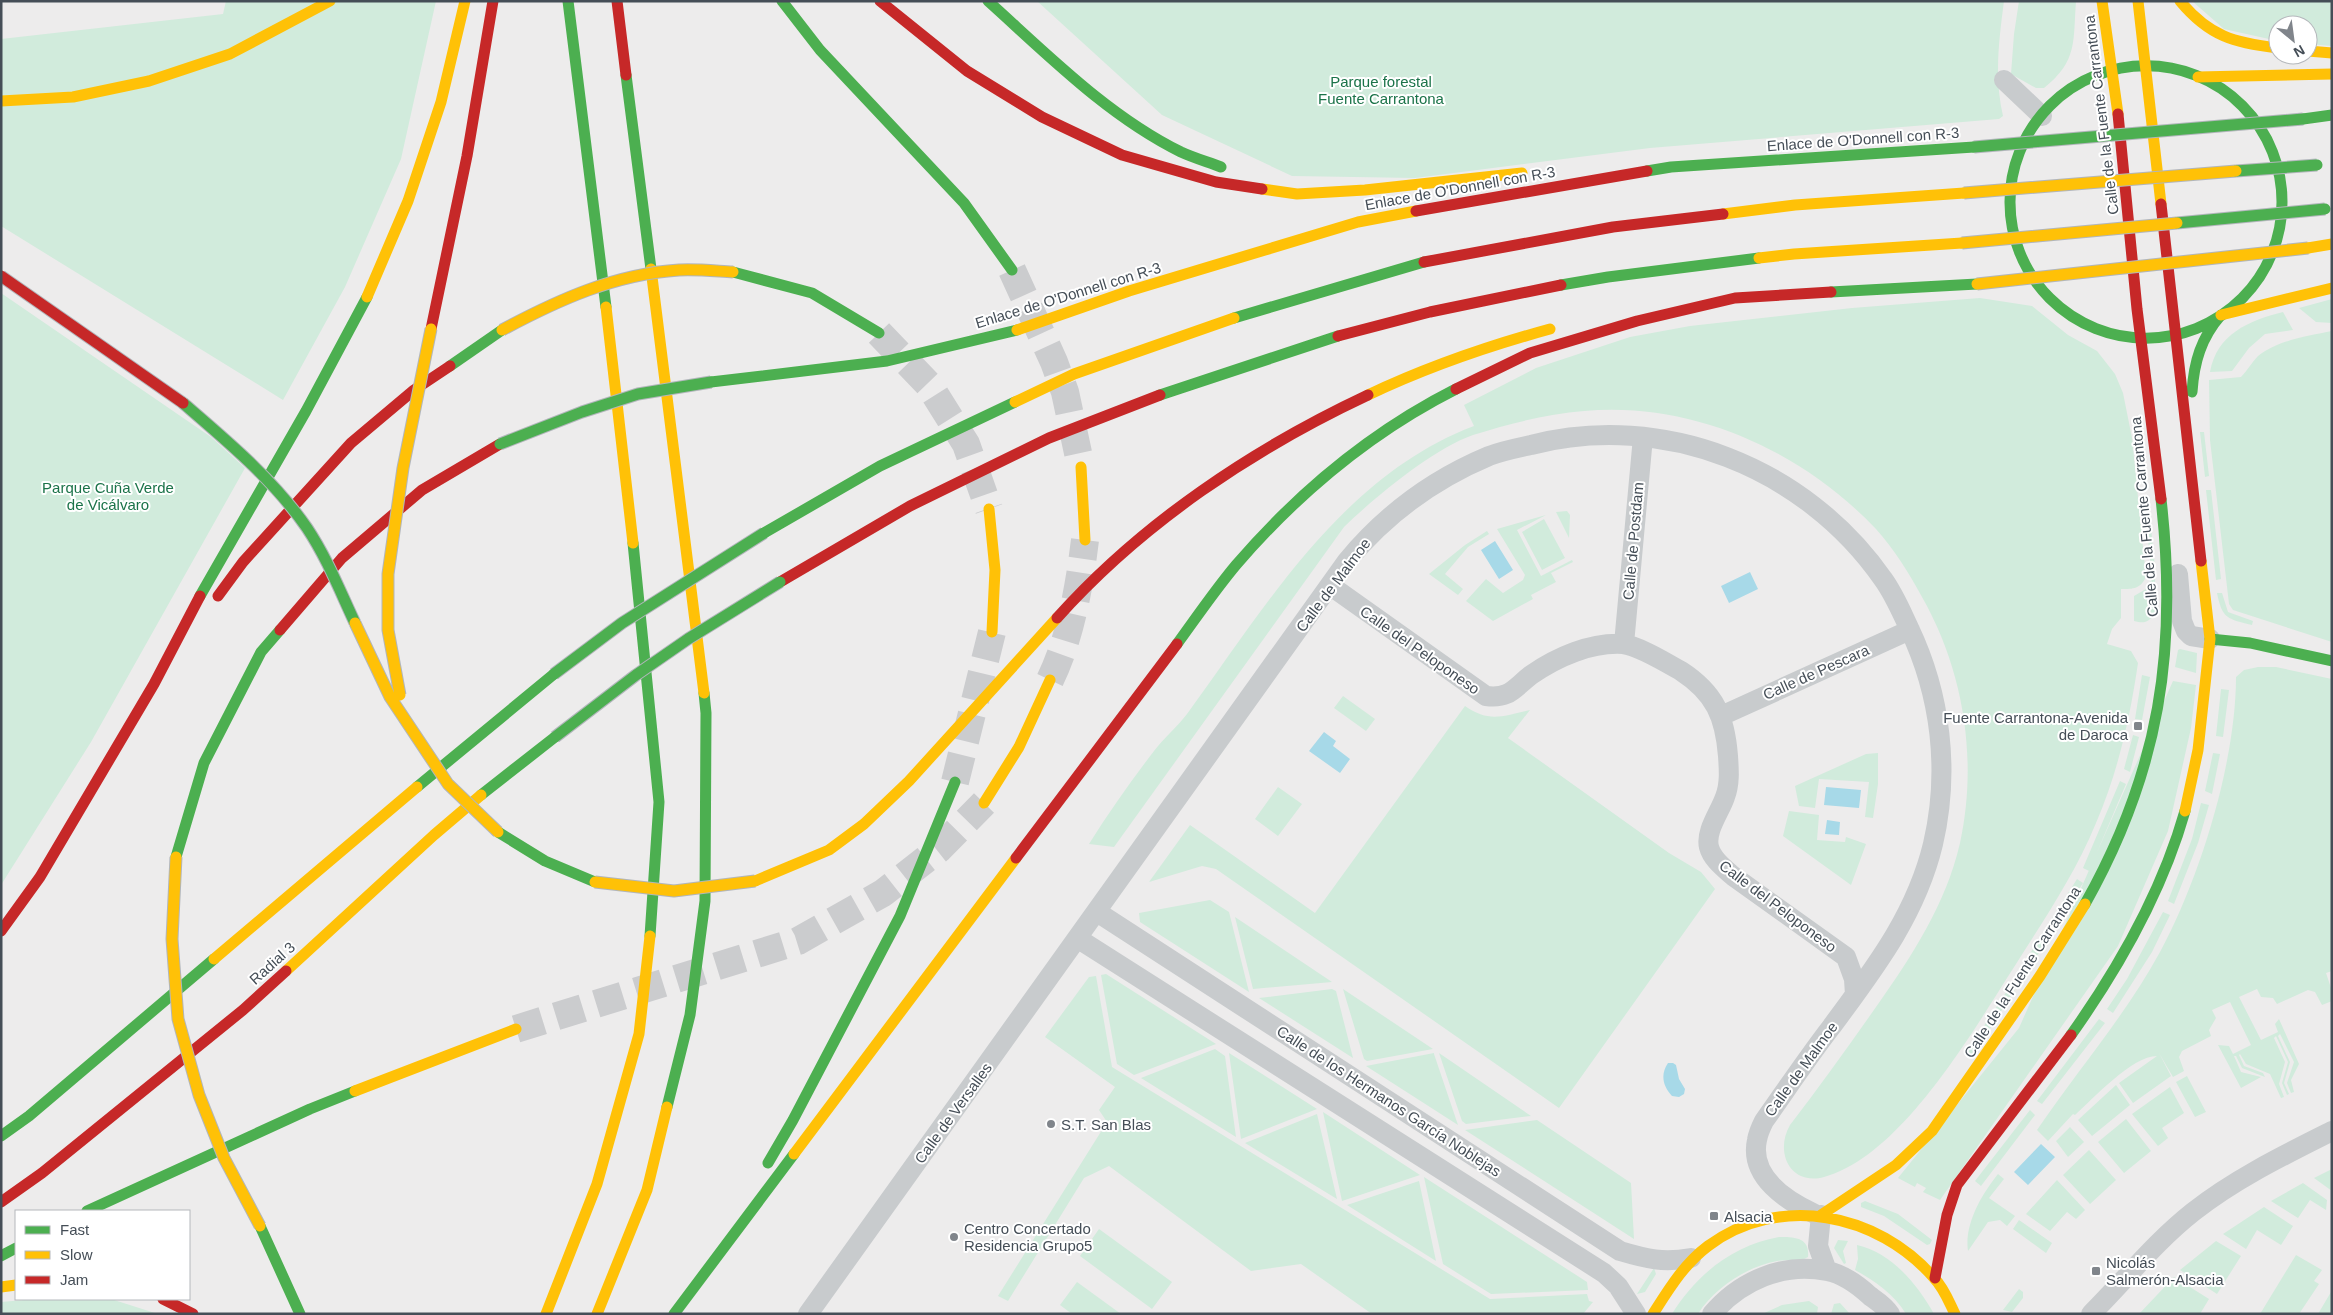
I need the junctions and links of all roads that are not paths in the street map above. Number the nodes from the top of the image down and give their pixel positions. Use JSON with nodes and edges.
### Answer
{"nodes":[{"id":1,"x":330,"y":1,"type":"edge"},
{"id":2,"x":465,"y":1,"type":"edge"},
{"id":3,"x":493,"y":1,"type":"edge"},
{"id":4,"x":568,"y":1,"type":"edge"},
{"id":5,"x":617,"y":1,"type":"edge"},
{"id":6,"x":782,"y":1,"type":"edge"},
{"id":7,"x":882,"y":1,"type":"edge"},
{"id":8,"x":988,"y":1,"type":"edge"},
{"id":9,"x":2102,"y":1,"type":"edge"},
{"id":10,"x":2138,"y":1,"type":"edge"},
{"id":11,"x":2180,"y":1,"type":"edge"},
{"id":12,"x":2268,"y":47,"type":"edge"},
{"id":13,"x":2318,"y":52,"type":"edge"},
{"id":14,"x":2332,"y":54,"type":"edge"},
{"id":15,"x":2147,"y":66,"type":"junction"},
{"id":16,"x":2114,"y":71,"type":"junction"},
{"id":17,"x":2332,"y":74,"type":"edge"},
{"id":18,"x":2198,"y":77,"type":"junction"},
{"id":19,"x":2004,"y":80,"type":"dead end"},
{"id":20,"x":1,"y":101,"type":"edge"},
{"id":21,"x":2332,"y":115,"type":"edge"},
{"id":22,"x":2042,"y":116,"type":"junction"},
{"id":23,"x":2332,"y":162,"type":"edge"},
{"id":24,"x":1603,"y":166,"type":"dead end"},
{"id":25,"x":1671,"y":167,"type":"junction"},
{"id":26,"x":1535,"y":172,"type":"dead end"},
{"id":27,"x":1365,"y":190,"type":"junction"},
{"id":28,"x":2328,"y":209,"type":"edge"},
{"id":29,"x":2332,"y":244,"type":"edge"},
{"id":30,"x":1012,"y":270,"type":"tunnel mouth"},
{"id":31,"x":1,"y":276,"type":"edge"},
{"id":32,"x":2332,"y":288,"type":"edge"},
{"id":33,"x":1735,"y":298,"type":"junction"},
{"id":34,"x":1642,"y":307,"type":"dead end"},
{"id":35,"x":2221,"y":315,"type":"junction"},
{"id":36,"x":1564,"y":325,"type":"dead end"},
{"id":37,"x":879,"y":333,"type":"tunnel mouth"},
{"id":38,"x":2176,"y":334,"type":"junction"},
{"id":39,"x":2140,"y":338,"type":"junction"},
{"id":40,"x":1643,"y":437,"type":"junction"},
{"id":41,"x":2191,"y":464,"type":"junction"},
{"id":42,"x":1081,"y":467,"type":"tunnel mouth"},
{"id":43,"x":2158,"y":483,"type":"junction"},
{"id":44,"x":989,"y":509,"type":"tunnel mouth"},
{"id":45,"x":1085,"y":540,"type":"tunnel mouth"},
{"id":46,"x":1330,"y":586,"type":"junction"},
{"id":47,"x":210,"y":608,"type":"dead end"},
{"id":48,"x":199,"y":623,"type":"dead end"},
{"id":49,"x":1910,"y":630,"type":"junction"},
{"id":50,"x":992,"y":632,"type":"tunnel mouth"},
{"id":51,"x":2210,"y":639,"type":"junction"},
{"id":52,"x":1624,"y":644,"type":"junction"},
{"id":53,"x":2332,"y":661,"type":"edge"},
{"id":54,"x":1050,"y":680,"type":"tunnel mouth"},
{"id":55,"x":154,"y":684,"type":"junction"},
{"id":56,"x":1721,"y":716,"type":"junction"},
{"id":57,"x":417,"y":738,"type":"junction"},
{"id":58,"x":956,"y":782,"type":"tunnel mouth"},
{"id":59,"x":984,"y":802,"type":"tunnel mouth"},
{"id":60,"x":1097,"y":912,"type":"junction"},
{"id":61,"x":1,"y":932,"type":"edge"},
{"id":62,"x":1077,"y":938,"type":"junction"},
{"id":63,"x":1894,"y":940,"type":"junction"},
{"id":64,"x":1846,"y":957,"type":"junction"},
{"id":65,"x":1855,"y":994,"type":"junction"},
{"id":66,"x":516,"y":1029,"type":"tunnel mouth"},
{"id":67,"x":2332,"y":1131,"type":"edge"},
{"id":68,"x":1,"y":1136,"type":"edge"},
{"id":69,"x":764,"y":1170,"type":"dead end"},
{"id":70,"x":749,"y":1195,"type":"dead end"},
{"id":71,"x":1,"y":1202,"type":"edge"},
{"id":72,"x":89,"y":1210,"type":"edge"},
{"id":73,"x":1819,"y":1215,"type":"junction"},
{"id":74,"x":15,"y":1249,"type":"edge"},
{"id":75,"x":1,"y":1256,"type":"edge"},
{"id":76,"x":1692,"y":1258,"type":"junction"},
{"id":77,"x":1827,"y":1271,"type":"junction"},
{"id":78,"x":700,"y":1278,"type":"junction"},
{"id":79,"x":1935,"y":1278,"type":"junction"},
{"id":80,"x":15,"y":1285,"type":"edge"},
{"id":81,"x":1,"y":1287,"type":"edge"},
{"id":82,"x":166,"y":1300,"type":"edge"},
{"id":83,"x":193,"y":1314,"type":"edge"},
{"id":84,"x":300,"y":1314,"type":"edge"},
{"id":85,"x":546,"y":1314,"type":"edge"},
{"id":86,"x":597,"y":1314,"type":"edge"},
{"id":87,"x":674,"y":1314,"type":"edge"},
{"id":88,"x":808,"y":1314,"type":"edge"},
{"id":89,"x":1636,"y":1314,"type":"edge"},
{"id":90,"x":1653,"y":1314,"type":"edge"},
{"id":91,"x":1712,"y":1314,"type":"edge"},
{"id":92,"x":1890,"y":1314,"type":"edge"},
{"id":93,"x":1955,"y":1314,"type":"edge"},
{"id":94,"x":2091,"y":1314,"type":"edge"}],
"edges":[{"from":1,"to":20,"type":"main road"},
{"from":2,"to":55,"type":"main road"},
{"from":3,"to":57,"type":"main road","bridge":true},
{"from":4,"to":85,"type":"main road"},
{"from":5,"to":86,"type":"main road"},
{"from":6,"to":30,"type":"main road"},
{"from":7,"to":27,"type":"main road"},
{"from":8,"to":27,"type":"main road"},
{"from":9,"to":16,"type":"main road","name":"Calle de la Fuente Carrantona"},
{"from":10,"to":15,"type":"main road"},
{"from":11,"to":12,"type":"main road"},
{"from":13,"to":14,"type":"main road"},
{"from":15,"to":16,"type":"main road"},
{"from":15,"to":18,"type":"main road"},
{"from":15,"to":38,"type":"main road"},
{"from":16,"to":22,"type":"main road"},
{"from":16,"to":39,"type":"main road","name":"Calle de la Fuente Carrantona"},
{"from":17,"to":18,"type":"main road"},
{"from":18,"to":35,"type":"main road"},
{"from":19,"to":22,"type":"street"},
{"from":21,"to":25,"type":"main road","name":"Enlace de O'Donnell con R-3","bridge":true},
{"from":22,"to":39,"type":"main road"},
{"from":23,"to":68,"type":"main road","bridge":true},
{"from":24,"to":25,"type":"main road"},
{"from":25,"to":84,"type":"main road","name":"Enlace de O'Donnell con R-3","bridge":true},
{"from":26,"to":27,"type":"main road"},
{"from":28,"to":71,"type":"main road","name":"Radial 3","bridge":true},
{"from":29,"to":33,"type":"main road","bridge":true},
{"from":31,"to":57,"type":"main road","bridge":true},
{"from":32,"to":35,"type":"main road"},
{"from":33,"to":34,"type":"main road"},
{"from":33,"to":78,"type":"main road"},
{"from":35,"to":38,"type":"main road"},
{"from":35,"to":41,"type":"main road"},
{"from":36,"to":57,"type":"main road","bridge":true},
{"from":37,"to":47,"type":"main road","bridge":true},
{"from":38,"to":39,"type":"main road"},
{"from":38,"to":41,"type":"main road"},
{"from":39,"to":43,"type":"main road","name":"Calle de la Fuente Carrantona"},
{"from":40,"to":46,"type":"street","name":"Calle de Malmoe"},
{"from":40,"to":49,"type":"street","name":"Calle de Malmoe"},
{"from":40,"to":52,"type":"street","name":"Calle de Postdam"},
{"from":41,"to":51,"type":"main road"},
{"from":42,"to":45,"type":"main road"},
{"from":43,"to":51,"type":"street"},
{"from":43,"to":73,"type":"main road","name":"Calle de la Fuente Carrantona"},
{"from":44,"to":50,"type":"main road"},
{"from":46,"to":52,"type":"street","name":"Calle del Peloponeso"},
{"from":46,"to":60,"type":"street","name":"Calle de Malmoe"},
{"from":48,"to":55,"type":"main road"},
{"from":49,"to":56,"type":"street","name":"Calle de Pescara"},
{"from":49,"to":63,"type":"street","name":"Calle de Malmoe"},
{"from":51,"to":53,"type":"main road"},
{"from":51,"to":79,"type":"main road"},
{"from":52,"to":56,"type":"street","name":"Calle del Peloponeso"},
{"from":54,"to":59,"type":"main road"},
{"from":55,"to":61,"type":"main road"},
{"from":56,"to":64,"type":"street","name":"Calle del Peloponeso"},
{"from":58,"to":69,"type":"main road"},
{"from":60,"to":62,"type":"street","name":"Calle de Versalles"},
{"from":60,"to":76,"type":"street","name":"Calle de los Hermanos García Noblejas"},
{"from":62,"to":88,"type":"street","name":"Calle de Versalles"},
{"from":62,"to":89,"type":"street","name":"Calle de los Hermanos García Noblejas"},
{"from":63,"to":64,"type":"street"},
{"from":63,"to":65,"type":"street","name":"Calle de Malmoe"},
{"from":64,"to":65,"type":"street","name":"Calle del Peloponeso"},
{"from":65,"to":73,"type":"street","name":"Calle de Malmoe"},
{"from":66,"to":72,"type":"main road"},
{"from":67,"to":94,"type":"street"},
{"from":70,"to":78,"type":"main road"},
{"from":73,"to":76,"type":"main road"},
{"from":73,"to":77,"type":"street"},
{"from":73,"to":79,"type":"main road"},
{"from":74,"to":75,"type":"main road"},
{"from":76,"to":90,"type":"main road"},
{"from":77,"to":91,"type":"street"},
{"from":77,"to":92,"type":"street"},
{"from":78,"to":87,"type":"main road"},
{"from":79,"to":93,"type":"main road"},
{"from":80,"to":81,"type":"main road"},
{"from":82,"to":83,"type":"main road"}]}
